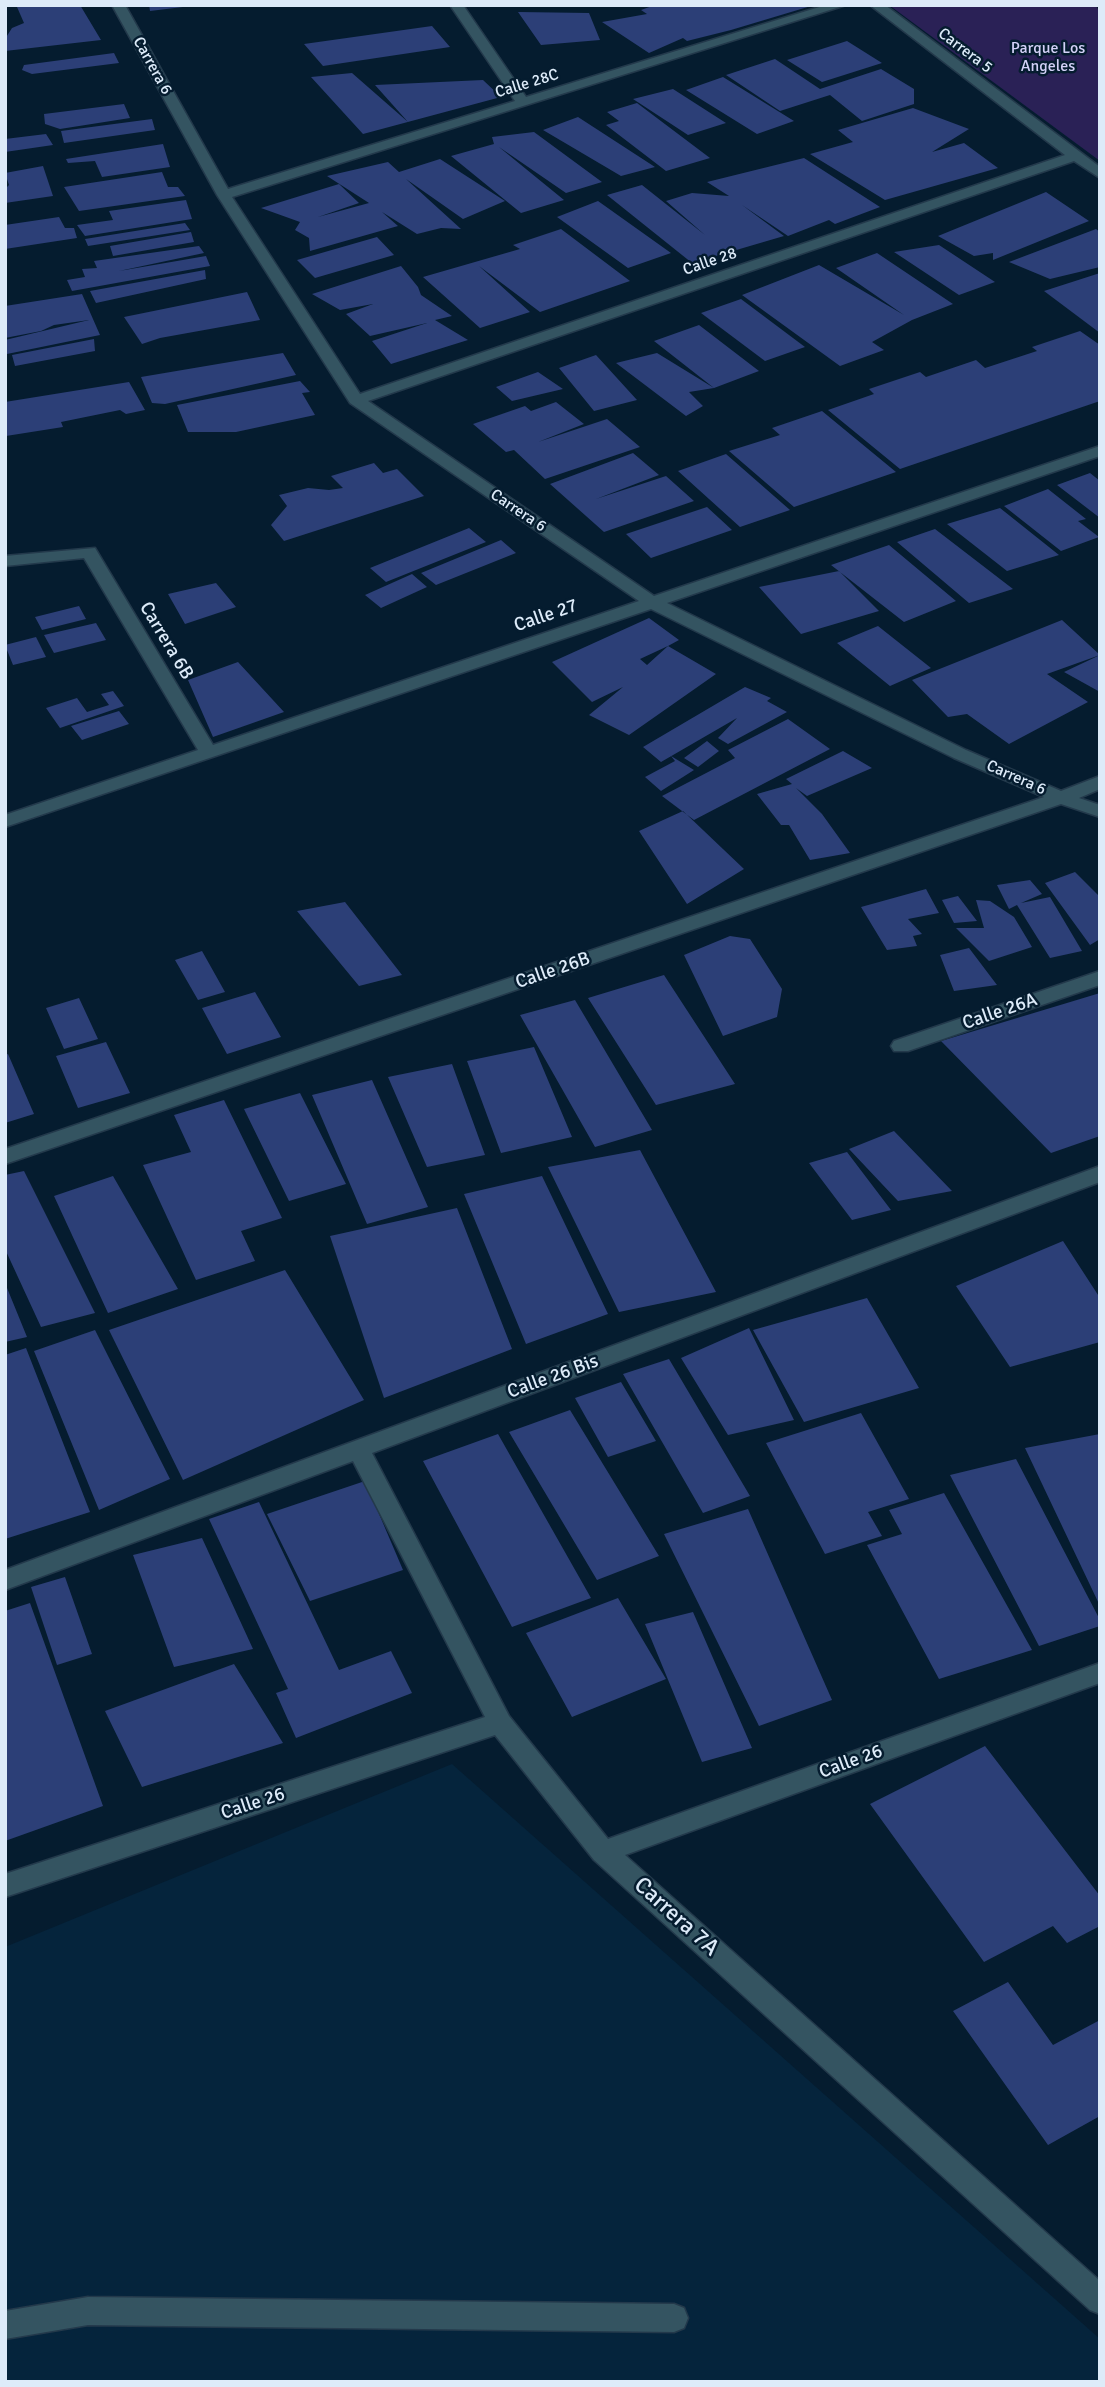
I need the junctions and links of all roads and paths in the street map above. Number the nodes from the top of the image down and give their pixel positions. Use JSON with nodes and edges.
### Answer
{"nodes":[{"id":1,"x":118,"y":5,"type":"edge"},
{"id":2,"x":456,"y":5,"type":"edge"},
{"id":3,"x":840,"y":5,"type":"edge"},
{"id":4,"x":876,"y":5,"type":"edge"},
{"id":5,"x":523,"y":103,"type":"junction"},
{"id":6,"x":1075,"y":156,"type":"junction"},
{"id":7,"x":1100,"y":174,"type":"edge"},
{"id":8,"x":224,"y":195,"type":"junction"},
{"id":9,"x":356,"y":400,"type":"junction"},
{"id":10,"x":1100,"y":451,"type":"edge"},
{"id":11,"x":5,"y":561,"type":"edge"},
{"id":12,"x":651,"y":602,"type":"junction"},
{"id":13,"x":208,"y":752,"type":"junction"},
{"id":14,"x":1100,"y":782,"type":"edge"},
{"id":15,"x":1061,"y":798,"type":"junction"},
{"id":16,"x":1100,"y":811,"type":"edge"},
{"id":17,"x":5,"y":821,"type":"edge"},
{"id":18,"x":1100,"y":978,"type":"edge"},
{"id":19,"x":901,"y":1046,"type":"dead end"},
{"id":20,"x":5,"y":1157,"type":"edge"},
{"id":21,"x":1100,"y":1174,"type":"edge"},
{"id":22,"x":358,"y":1449,"type":"junction"},
{"id":23,"x":5,"y":1580,"type":"edge"},
{"id":24,"x":1100,"y":1673,"type":"edge"},
{"id":25,"x":500,"y":1723,"type":"junction"},
{"id":26,"x":603,"y":1852,"type":"junction"},
{"id":27,"x":5,"y":1886,"type":"edge"},
{"id":28,"x":1100,"y":2300,"type":"edge"},
{"id":29,"x":674,"y":2318,"type":"dead end"},
{"id":30,"x":5,"y":2325,"type":"edge"}],
"edges":[{"from":1,"to":8,"type":"street","name":"Carrera 6"},
{"from":2,"to":5,"type":"street"},
{"from":3,"to":5,"type":"street","name":"Calle 28C"},
{"from":4,"to":6,"type":"street","name":"Carrera 5"},
{"from":5,"to":8,"type":"street","name":"Calle 28C"},
{"from":6,"to":7,"type":"street","name":"Carrera 5"},
{"from":6,"to":9,"type":"street","name":"Calle 28"},
{"from":8,"to":9,"type":"street","name":"Carrera 6"},
{"from":9,"to":12,"type":"street","name":"Carrera 6"},
{"from":10,"to":12,"type":"street","name":"Calle 27"},
{"from":11,"to":13,"type":"street","name":"Carrera 6B"},
{"from":12,"to":13,"type":"street","name":"Calle 27"},
{"from":12,"to":15,"type":"street","name":"Carrera 6"},
{"from":13,"to":17,"type":"street","name":"Calle 27"},
{"from":14,"to":15,"type":"street","name":"Calle 26B"},
{"from":15,"to":16,"type":"street","name":"Carrera 6"},
{"from":15,"to":20,"type":"street","name":"Calle 26B"},
{"from":18,"to":19,"type":"street","name":"Calle 26A"},
{"from":21,"to":22,"type":"street","name":"Calle 26 Bis"},
{"from":22,"to":23,"type":"street","name":"Calle 26 Bis"},
{"from":22,"to":25,"type":"street","name":"Carrera 7A"},
{"from":24,"to":26,"type":"street","name":"Calle 26"},
{"from":25,"to":26,"type":"street","name":"Carrera 7A"},
{"from":25,"to":27,"type":"street","name":"Calle 26"},
{"from":26,"to":28,"type":"street","name":"Carrera 7A"},
{"from":29,"to":30,"type":"street"}]}
